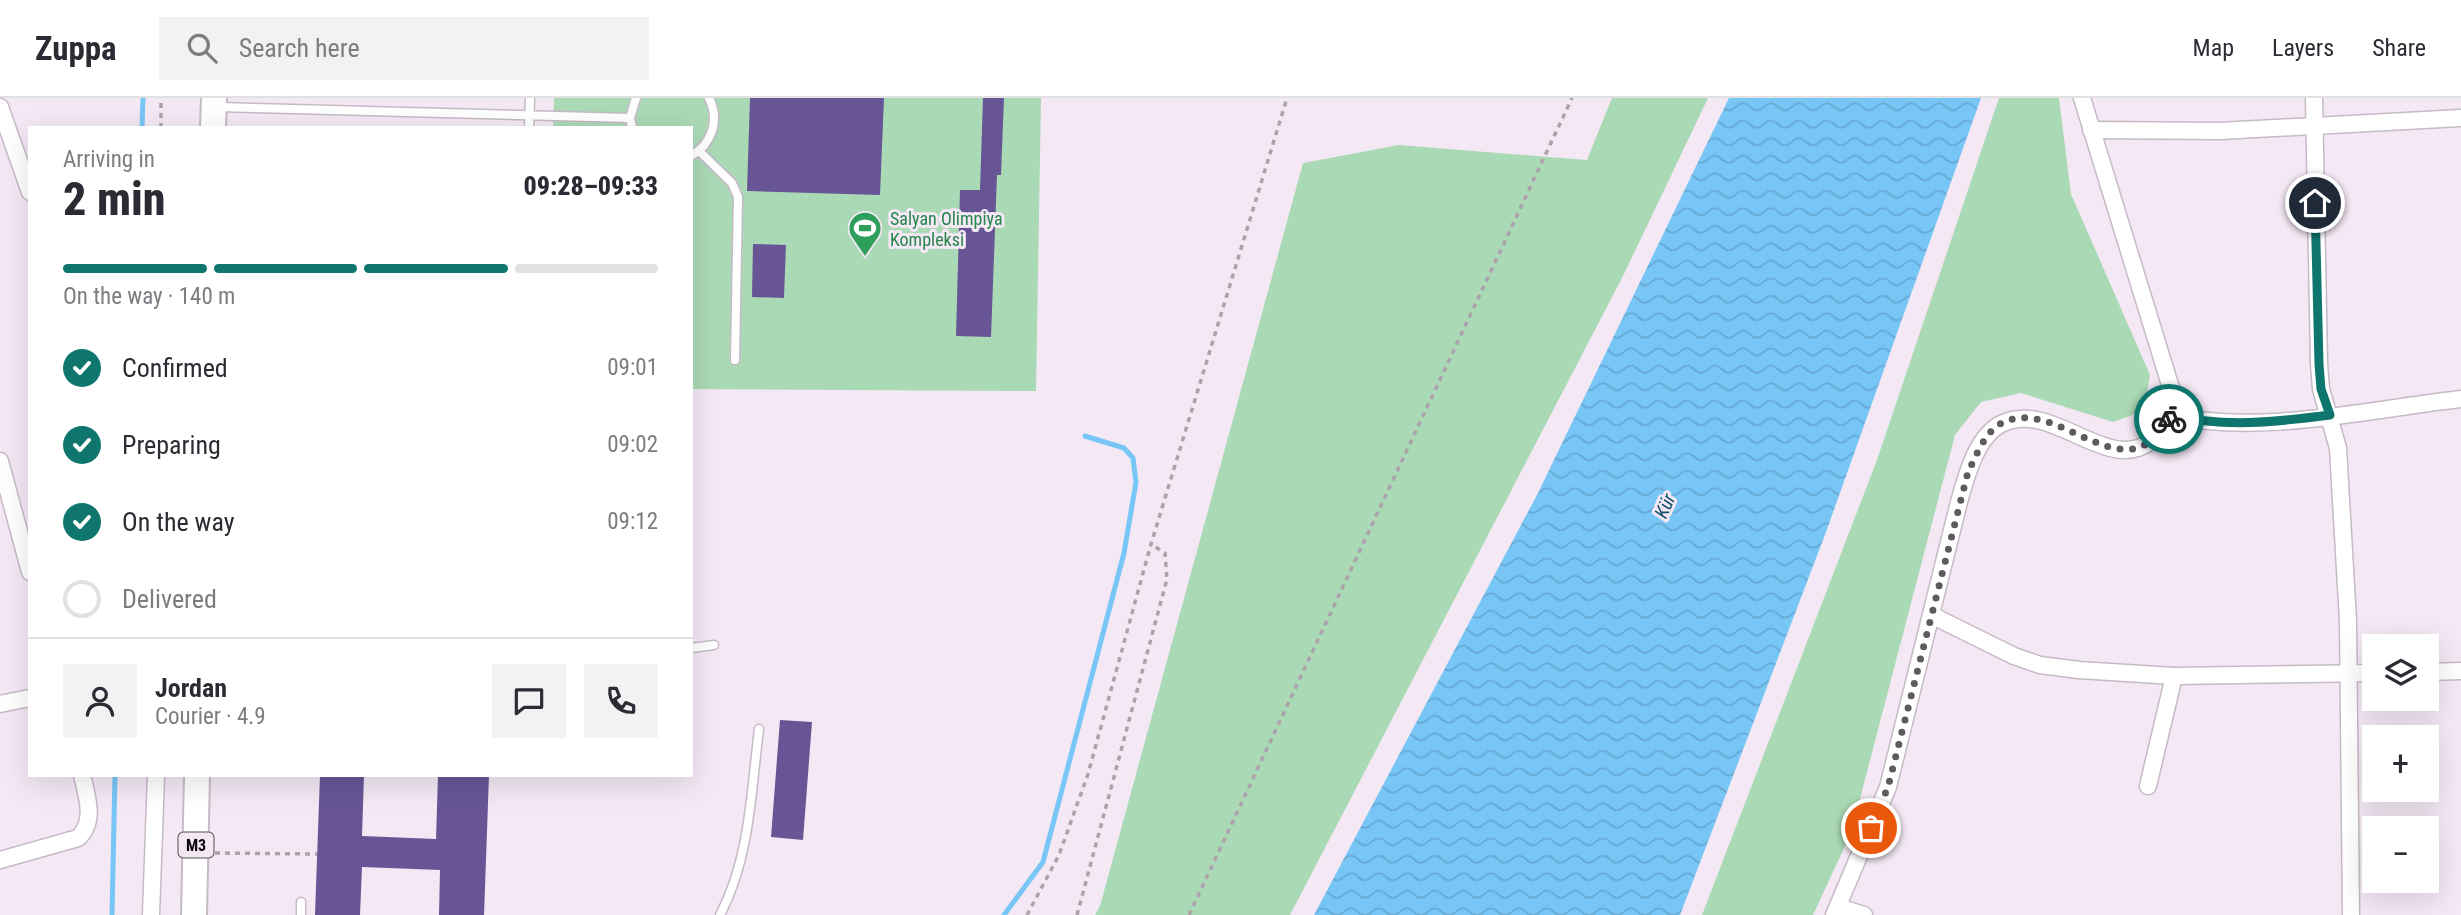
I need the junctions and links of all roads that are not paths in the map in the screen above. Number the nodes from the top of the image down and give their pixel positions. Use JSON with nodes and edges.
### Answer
{"nodes":[{"id":1,"x":530,"y":98,"type":"edge"},
{"id":2,"x":636,"y":98,"type":"edge"},
{"id":3,"x":709,"y":98,"type":"edge"},
{"id":4,"x":2082,"y":98,"type":"edge"},
{"id":5,"x":2314,"y":98,"type":"edge"},
{"id":6,"x":0,"y":107,"type":"edge"},
{"id":7,"x":214,"y":111,"type":"edge"},
{"id":8,"x":530,"y":115,"type":"junction"},
{"id":9,"x":2461,"y":118,"type":"edge"},
{"id":10,"x":631,"y":123,"type":"edge"},
{"id":11,"x":529,"y":126,"type":"edge"},
{"id":12,"x":2313,"y":127,"type":"junction"},
{"id":13,"x":2091,"y":130,"type":"junction"},
{"id":14,"x":695,"y":154,"type":"edge"},
{"id":15,"x":28,"y":186,"type":"edge"},
{"id":16,"x":734,"y":360,"type":"dead end"},
{"id":17,"x":2461,"y":398,"type":"edge"},
{"id":18,"x":2171,"y":415,"type":"junction"},
{"id":19,"x":2330,"y":415,"type":"junction"},
{"id":20,"x":0,"y":461,"type":"edge"},
{"id":21,"x":28,"y":565,"type":"edge"},
{"id":22,"x":1931,"y":615,"type":"junction"},
{"id":23,"x":714,"y":645,"type":"dead end"},
{"id":24,"x":693,"y":648,"type":"edge"},
{"id":25,"x":2461,"y":671,"type":"edge"},
{"id":26,"x":2439,"y":672,"type":"edge"},
{"id":27,"x":2349,"y":674,"type":"junction"},
{"id":28,"x":2362,"y":674,"type":"edge"},
{"id":29,"x":2174,"y":677,"type":"junction"},
{"id":30,"x":28,"y":698,"type":"edge"},
{"id":31,"x":0,"y":704,"type":"edge"},
{"id":32,"x":759,"y":729,"type":"dead end"},
{"id":33,"x":82,"y":777,"type":"edge"},
{"id":34,"x":156,"y":777,"type":"edge"},
{"id":35,"x":198,"y":777,"type":"edge"},
{"id":36,"x":2148,"y":786,"type":"dead end"},
{"id":37,"x":0,"y":860,"type":"edge"},
{"id":38,"x":301,"y":902,"type":"dead end"},
{"id":39,"x":1836,"y":911,"type":"edge"},
{"id":40,"x":151,"y":915,"type":"edge"},
{"id":41,"x":194,"y":915,"type":"edge"},
{"id":42,"x":301,"y":915,"type":"edge"},
{"id":43,"x":720,"y":915,"type":"edge"},
{"id":44,"x":1864,"y":915,"type":"edge"},
{"id":45,"x":2351,"y":915,"type":"edge"}],
"edges":[{"from":1,"to":8,"type":"lane"},
{"from":2,"to":10,"type":"lane"},
{"from":3,"to":14,"type":"lane"},
{"from":4,"to":13,"type":"street"},
{"from":5,"to":12,"type":"street"},
{"from":6,"to":15,"type":"street"},
{"from":7,"to":8,"type":"lane"},
{"from":8,"to":10,"type":"lane"},
{"from":8,"to":11,"type":"lane"},
{"from":9,"to":12,"type":"street"},
{"from":12,"to":13,"type":"street"},
{"from":12,"to":19,"type":"street"},
{"from":13,"to":18,"type":"street"},
{"from":14,"to":16,"type":"lane"},
{"from":17,"to":19,"type":"street"},
{"from":18,"to":19,"type":"street"},
{"from":18,"to":22,"type":"street"},
{"from":19,"to":27,"type":"street"},
{"from":20,"to":21,"type":"street"},
{"from":22,"to":29,"type":"street"},
{"from":22,"to":39,"type":"street"},
{"from":23,"to":24,"type":"lane"},
{"from":25,"to":26,"type":"street"},
{"from":27,"to":28,"type":"street"},
{"from":27,"to":29,"type":"street"},
{"from":27,"to":45,"type":"street"},
{"from":29,"to":36,"type":"street"},
{"from":30,"to":31,"type":"street"},
{"from":32,"to":43,"type":"lane"},
{"from":33,"to":37,"type":"street"},
{"from":34,"to":40,"type":"street"},
{"from":35,"to":41,"type":"main road","number":"M3"},
{"from":38,"to":42,"type":"lane"},
{"from":39,"to":44,"type":"street"}]}
